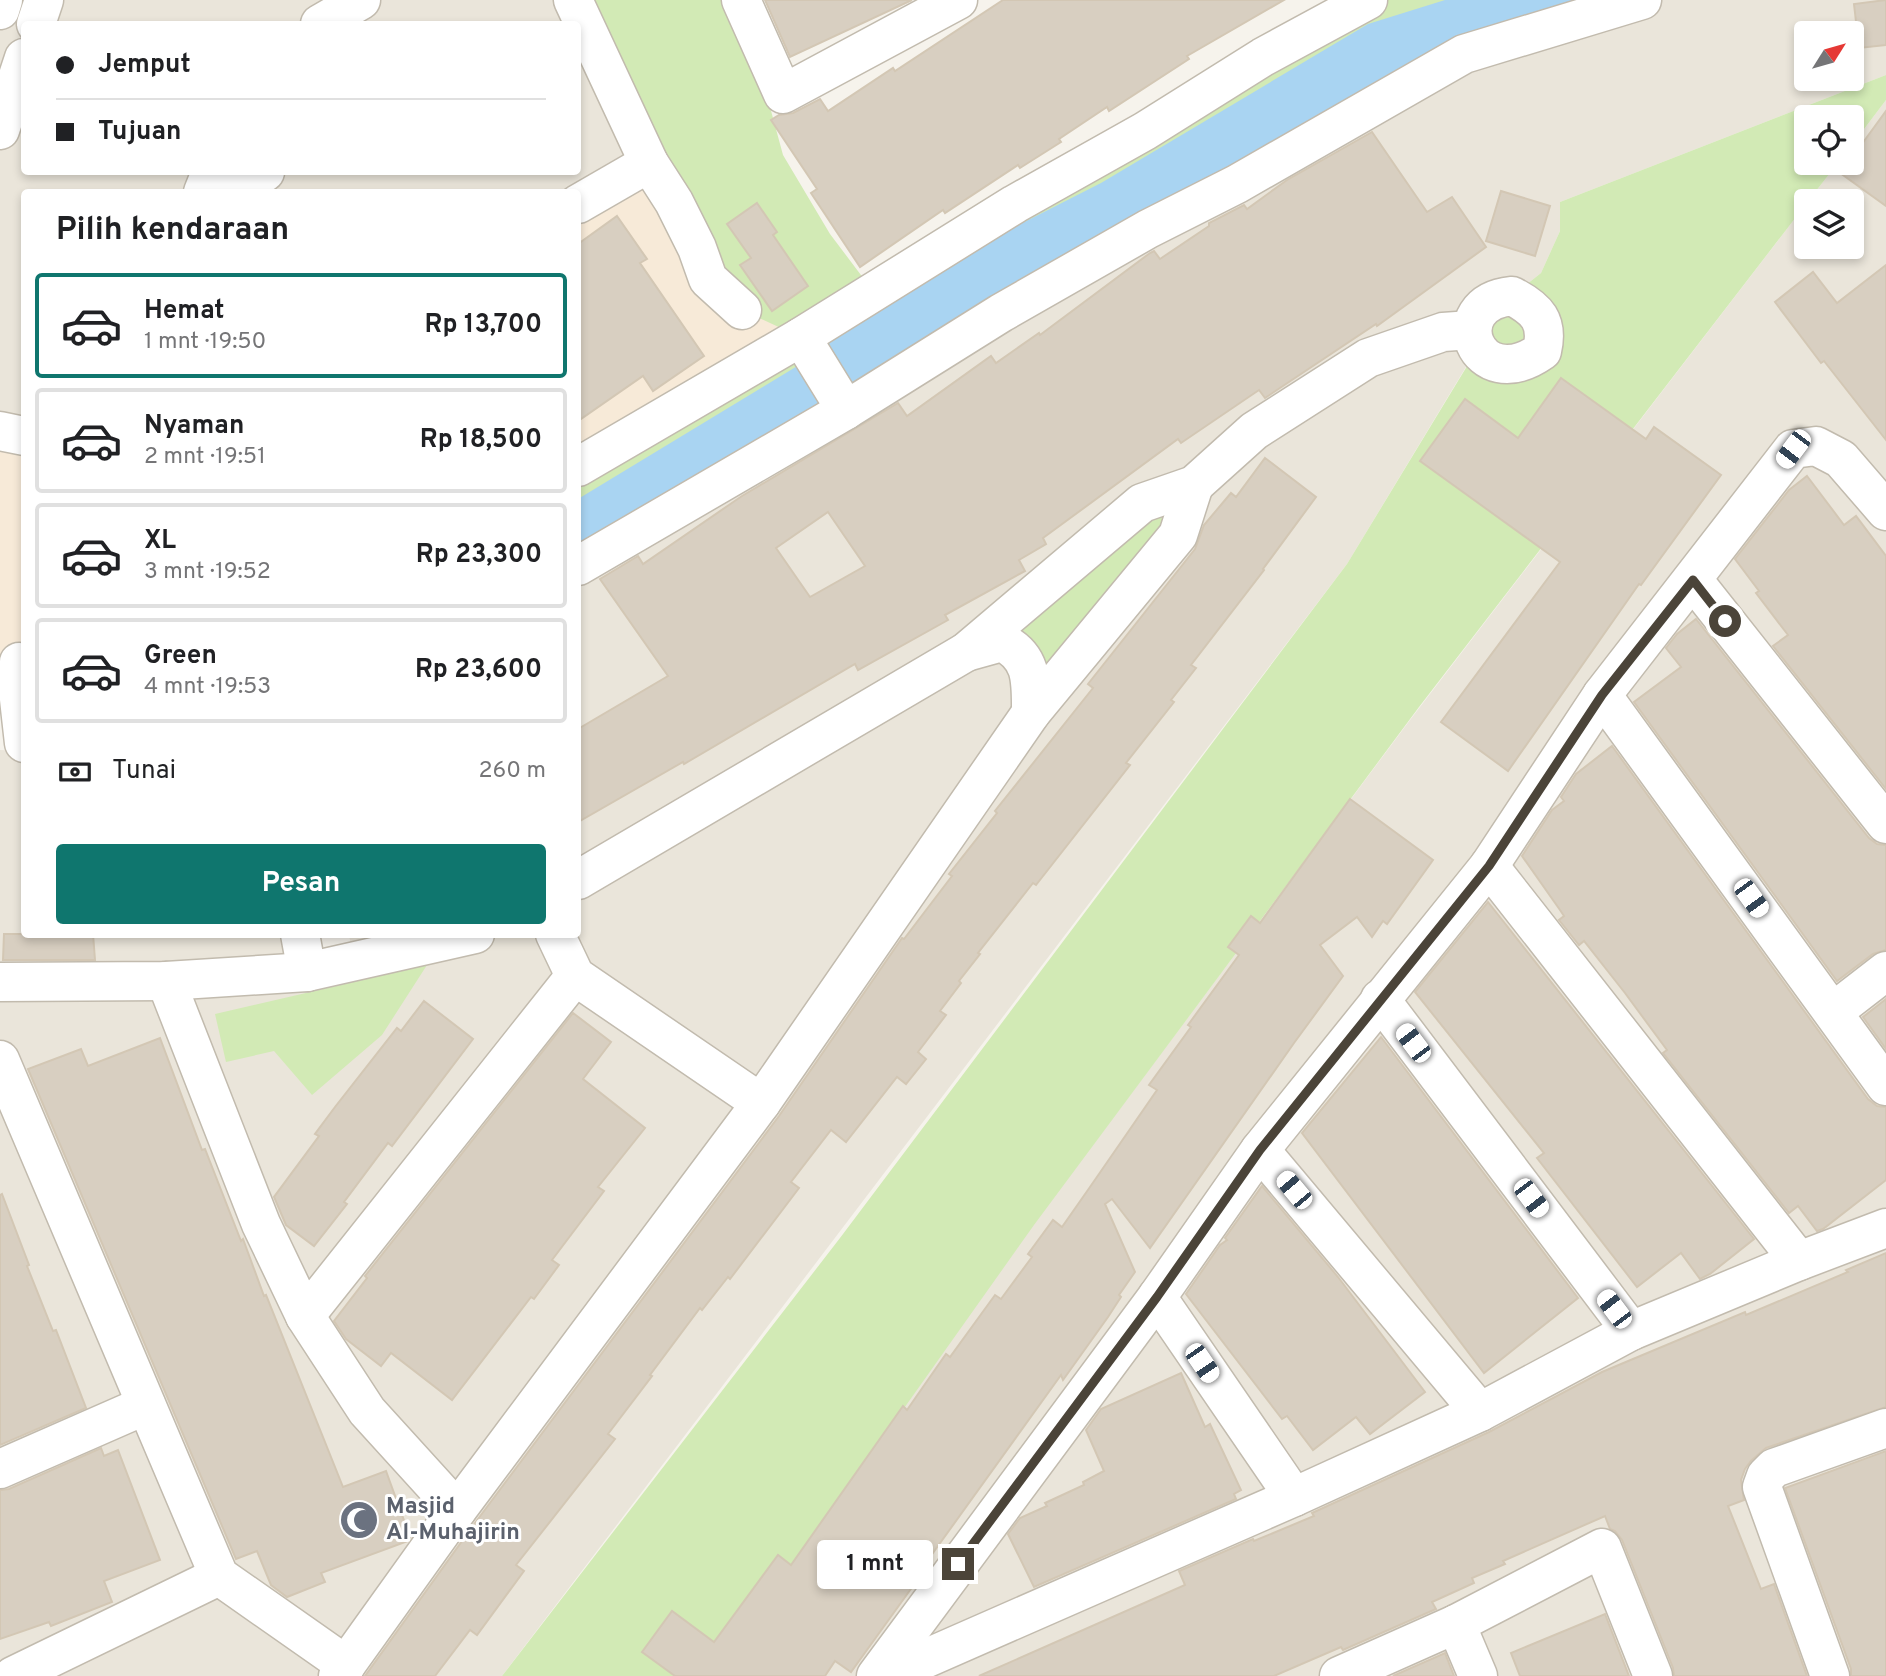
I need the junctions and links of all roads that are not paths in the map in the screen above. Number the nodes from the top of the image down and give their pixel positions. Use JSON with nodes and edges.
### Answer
{"nodes":[{"id":1,"x":4,"y":0,"type":"edge"},
{"id":2,"x":44,"y":0,"type":"edge"},
{"id":3,"x":361,"y":0,"type":"edge"},
{"id":4,"x":573,"y":0,"type":"edge"},
{"id":5,"x":741,"y":0,"type":"edge"},
{"id":6,"x":1642,"y":0,"type":"edge"},
{"id":7,"x":1363,"y":1,"type":"edge"},
{"id":8,"x":950,"y":2,"type":"edge"},
{"id":9,"x":0,"y":10,"type":"edge"},
{"id":10,"x":37,"y":21,"type":"edge"},
{"id":11,"x":325,"y":21,"type":"edge"},
{"id":12,"x":370,"y":21,"type":"edge"},
{"id":13,"x":21,"y":67,"type":"edge"},
{"id":14,"x":0,"y":130,"type":"edge"},
{"id":15,"x":649,"y":163,"type":"junction"},
{"id":16,"x":260,"y":175,"type":"edge"},
{"id":17,"x":240,"y":189,"type":"edge"},
{"id":18,"x":581,"y":202,"type":"edge"},
{"id":19,"x":742,"y":310,"type":"dead end"},
{"id":20,"x":1471,"y":330,"type":"dead end"},
{"id":21,"x":806,"y":345,"type":"junction"},
{"id":22,"x":841,"y":401,"type":"junction"},
{"id":23,"x":0,"y":431,"type":"edge"},
{"id":24,"x":21,"y":435,"type":"edge"},
{"id":25,"x":581,"y":465,"type":"edge"},
{"id":26,"x":1194,"y":485,"type":"junction"},
{"id":27,"x":1886,"y":511,"type":"edge"},
{"id":28,"x":581,"y":564,"type":"edge"},
{"id":29,"x":1693,"y":580,"type":"junction"},
{"id":30,"x":965,"y":652,"type":"junction"},
{"id":31,"x":14,"y":662,"type":"edge"},
{"id":32,"x":1602,"y":695,"type":"junction"},
{"id":33,"x":1031,"y":713,"type":"junction"},
{"id":34,"x":21,"y":716,"type":"edge"},
{"id":35,"x":0,"y":751,"type":"edge"},
{"id":36,"x":21,"y":751,"type":"edge"},
{"id":37,"x":1886,"y":824,"type":"edge"},
{"id":38,"x":1489,"y":866,"type":"junction"},
{"id":39,"x":581,"y":878,"type":"edge"},
{"id":40,"x":301,"y":938,"type":"edge"},
{"id":41,"x":440,"y":938,"type":"edge"},
{"id":42,"x":557,"y":938,"type":"edge"},
{"id":43,"x":351,"y":948,"type":"edge"},
{"id":44,"x":1886,"y":971,"type":"edge"},
{"id":45,"x":307,"y":972,"type":"junction"},
{"id":46,"x":575,"y":976,"type":"junction"},
{"id":47,"x":166,"y":981,"type":"junction"},
{"id":48,"x":0,"y":982,"type":"edge"},
{"id":49,"x":1380,"y":999,"type":"junction"},
{"id":50,"x":1833,"y":1012,"type":"junction"},
{"id":51,"x":0,"y":1060,"type":"edge"},
{"id":52,"x":1886,"y":1086,"type":"edge"},
{"id":53,"x":761,"y":1103,"type":"junction"},
{"id":54,"x":1260,"y":1150,"type":"junction"},
{"id":55,"x":1886,"y":1228,"type":"edge"},
{"id":56,"x":1799,"y":1261,"type":"junction"},
{"id":57,"x":1157,"y":1297,"type":"junction"},
{"id":58,"x":305,"y":1316,"type":"junction"},
{"id":59,"x":1631,"y":1331,"type":"junction"},
{"id":60,"x":146,"y":1405,"type":"junction"},
{"id":61,"x":1480,"y":1412,"type":"junction"},
{"id":62,"x":1886,"y":1428,"type":"edge"},
{"id":63,"x":0,"y":1469,"type":"edge"},
{"id":64,"x":1294,"y":1497,"type":"junction"},
{"id":65,"x":457,"y":1510,"type":"junction"},
{"id":66,"x":219,"y":1576,"type":"junction"},
{"id":67,"x":1456,"y":1624,"type":"junction"},
{"id":68,"x":342,"y":1671,"type":"edge"},
{"id":69,"x":13,"y":1676,"type":"edge"},
{"id":70,"x":876,"y":1676,"type":"edge"},
{"id":71,"x":886,"y":1676,"type":"edge"},
{"id":72,"x":1339,"y":1676,"type":"edge"},
{"id":73,"x":1478,"y":1676,"type":"edge"},
{"id":74,"x":1653,"y":1676,"type":"edge"},
{"id":75,"x":1830,"y":1676,"type":"edge"}],
"edges":[{"from":1,"to":9,"type":"street"},
{"from":2,"to":10,"type":"street"},
{"from":3,"to":11,"type":"street"},
{"from":3,"to":12,"type":"street"},
{"from":4,"to":15,"type":"street"},
{"from":5,"to":8,"type":"street"},
{"from":6,"to":22,"type":"street"},
{"from":7,"to":21,"type":"street"},
{"from":13,"to":14,"type":"street"},
{"from":15,"to":18,"type":"street"},
{"from":15,"to":19,"type":"street"},
{"from":16,"to":17,"type":"street"},
{"from":20,"to":26,"type":"street"},
{"from":21,"to":22,"type":"street"},
{"from":21,"to":25,"type":"street"},
{"from":22,"to":28,"type":"street"},
{"from":23,"to":24,"type":"street"},
{"from":26,"to":30,"type":"street"},
{"from":26,"to":33,"type":"street"},
{"from":27,"to":29,"type":"street"},
{"from":29,"to":32,"type":"street"},
{"from":29,"to":37,"type":"street"},
{"from":30,"to":33,"type":"street"},
{"from":30,"to":39,"type":"street"},
{"from":31,"to":34,"type":"street"},
{"from":32,"to":38,"type":"street"},
{"from":32,"to":50,"type":"street"},
{"from":33,"to":53,"type":"street"},
{"from":35,"to":36,"type":"street"},
{"from":38,"to":49,"type":"street"},
{"from":38,"to":56,"type":"street"},
{"from":40,"to":45,"type":"street"},
{"from":41,"to":43,"type":"street"},
{"from":42,"to":46,"type":"street"},
{"from":43,"to":45,"type":"street"},
{"from":44,"to":50,"type":"street"},
{"from":45,"to":47,"type":"street"},
{"from":46,"to":53,"type":"street"},
{"from":46,"to":58,"type":"street"},
{"from":47,"to":48,"type":"street"},
{"from":47,"to":58,"type":"street"},
{"from":49,"to":54,"type":"street"},
{"from":49,"to":59,"type":"street"},
{"from":50,"to":52,"type":"street"},
{"from":51,"to":60,"type":"street"},
{"from":53,"to":65,"type":"street"},
{"from":54,"to":57,"type":"street"},
{"from":54,"to":61,"type":"street"},
{"from":55,"to":56,"type":"street"},
{"from":56,"to":59,"type":"street"},
{"from":57,"to":64,"type":"street"},
{"from":57,"to":70,"type":"street"},
{"from":58,"to":65,"type":"street"},
{"from":59,"to":61,"type":"street"},
{"from":60,"to":63,"type":"street"},
{"from":60,"to":66,"type":"street"},
{"from":61,"to":64,"type":"street"},
{"from":62,"to":75,"type":"street"},
{"from":64,"to":71,"type":"street"},
{"from":65,"to":68,"type":"street"},
{"from":66,"to":68,"type":"street"},
{"from":66,"to":69,"type":"street"},
{"from":67,"to":72,"type":"street"},
{"from":67,"to":73,"type":"street"},
{"from":67,"to":74,"type":"street"}]}
